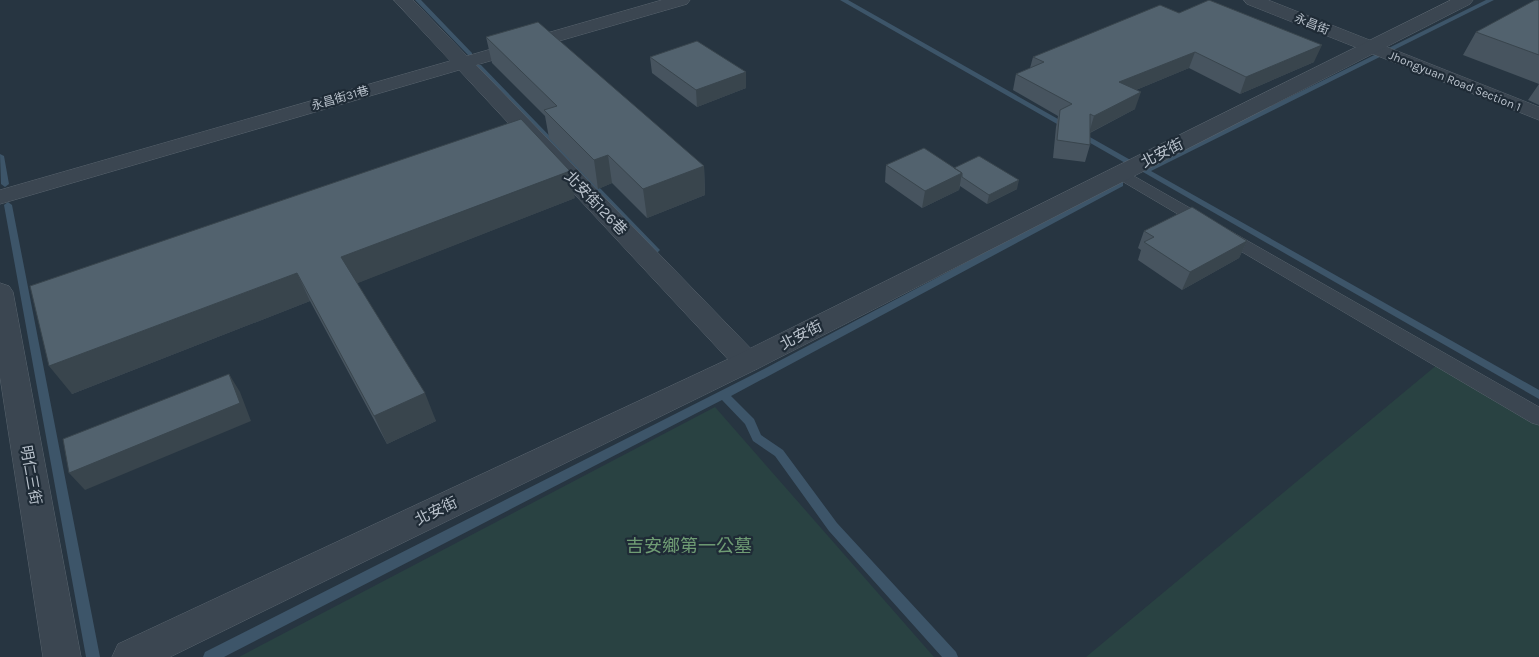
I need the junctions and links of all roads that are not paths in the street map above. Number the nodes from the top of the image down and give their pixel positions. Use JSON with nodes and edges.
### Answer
{"nodes":[{"id":1,"x":403,"y":0,"type":"edge"},
{"id":2,"x":680,"y":0,"type":"edge"},
{"id":3,"x":1253,"y":0,"type":"edge"},
{"id":4,"x":1464,"y":0,"type":"edge"},
{"id":5,"x":1372,"y":48,"type":"junction"},
{"id":6,"x":462,"y":63,"type":"junction"},
{"id":7,"x":1539,"y":114,"type":"edge"},
{"id":8,"x":1120,"y":174,"type":"junction"},
{"id":9,"x":0,"y":197,"type":"edge"},
{"id":10,"x":0,"y":292,"type":"edge"},
{"id":11,"x":748,"y":362,"type":"junction"},
{"id":12,"x":1539,"y":417,"type":"edge"},
{"id":13,"x":62,"y":657,"type":"edge"},
{"id":14,"x":131,"y":657,"type":"edge"}],
"edges":[{"from":1,"to":6,"type":"street","name":"北安街126巷"},
{"from":2,"to":6,"type":"street","name":"永昌街31巷"},
{"from":3,"to":5,"type":"street","name":"永昌街"},
{"from":4,"to":5,"type":"street","name":"北安街"},
{"from":5,"to":7,"type":"street","name":"Jhongyuan Road Section 1"},
{"from":5,"to":8,"type":"street","name":"北安街"},
{"from":6,"to":9,"type":"street","name":"永昌街31巷"},
{"from":6,"to":11,"type":"street","name":"北安街126巷"},
{"from":8,"to":11,"type":"street","name":"北安街"},
{"from":8,"to":12,"type":"lane"},
{"from":10,"to":13,"type":"street","name":"明仁三街"},
{"from":11,"to":14,"type":"street","name":"北安街"}]}
